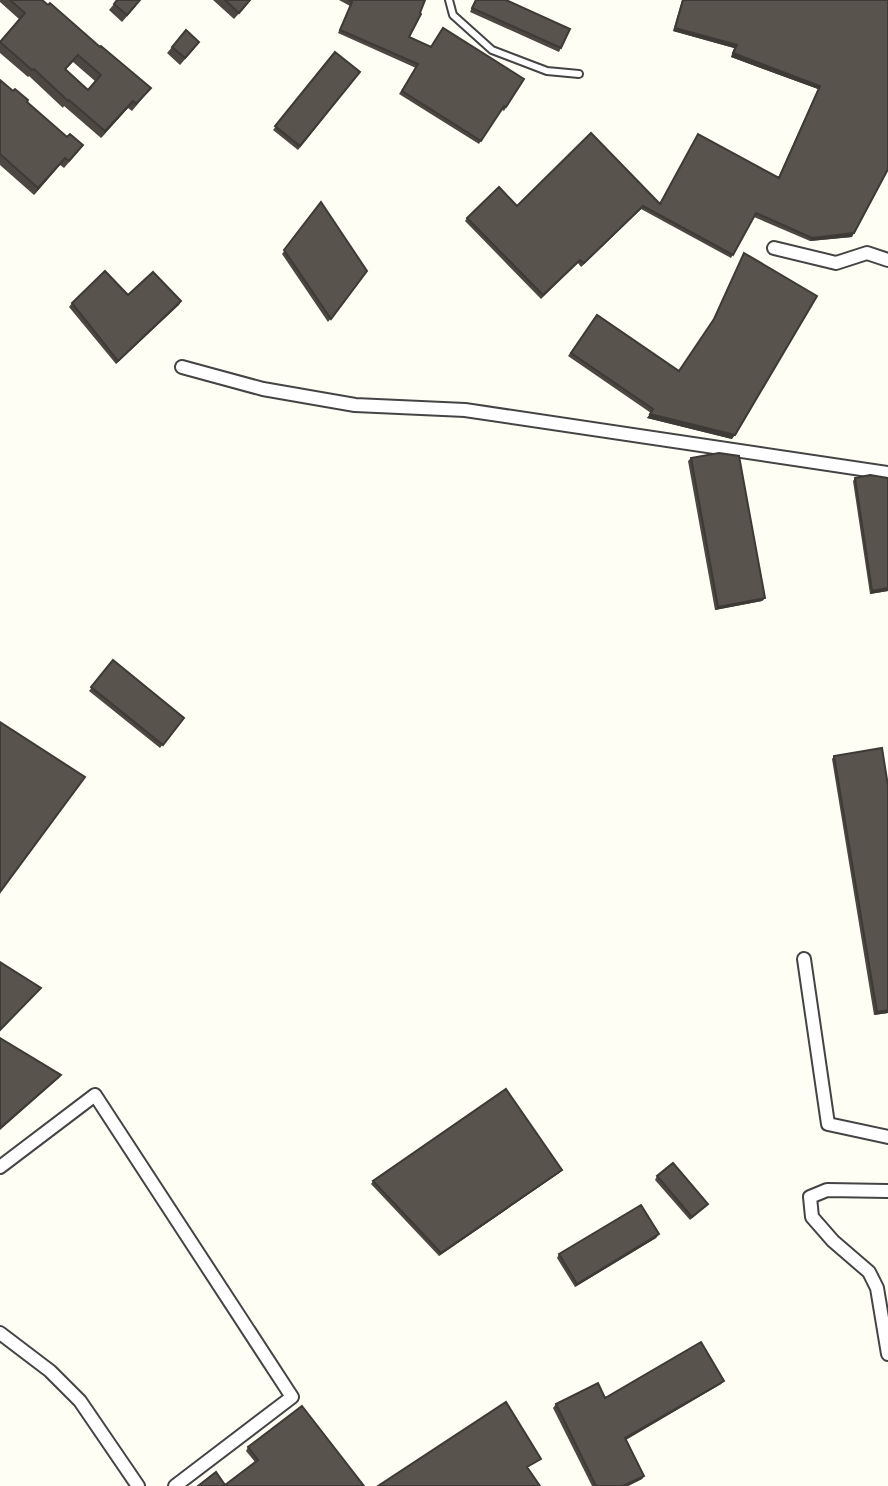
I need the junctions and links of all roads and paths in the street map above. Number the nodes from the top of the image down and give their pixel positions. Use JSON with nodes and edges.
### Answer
{"nodes":[{"id":1,"x":449,"y":0,"type":"edge"},
{"id":2,"x":579,"y":74,"type":"dead end"},
{"id":3,"x":774,"y":248,"type":"dead end"},
{"id":4,"x":888,"y":260,"type":"edge"},
{"id":5,"x":182,"y":366,"type":"dead end"},
{"id":6,"x":888,"y":473,"type":"edge"},
{"id":7,"x":804,"y":959,"type":"dead end"},
{"id":8,"x":888,"y":1137,"type":"edge"},
{"id":9,"x":0,"y":1167,"type":"edge"},
{"id":10,"x":888,"y":1191,"type":"edge"},
{"id":11,"x":0,"y":1333,"type":"edge"},
{"id":12,"x":888,"y":1354,"type":"edge"},
{"id":13,"x":138,"y":1486,"type":"edge"},
{"id":14,"x":175,"y":1486,"type":"edge"}],
"edges":[{"from":1,"to":2,"type":"lane"},
{"from":3,"to":4,"type":"street"},
{"from":5,"to":6,"type":"street"},
{"from":7,"to":8,"type":"street"},
{"from":9,"to":14,"type":"street"},
{"from":10,"to":12,"type":"street"},
{"from":11,"to":13,"type":"street"}]}
